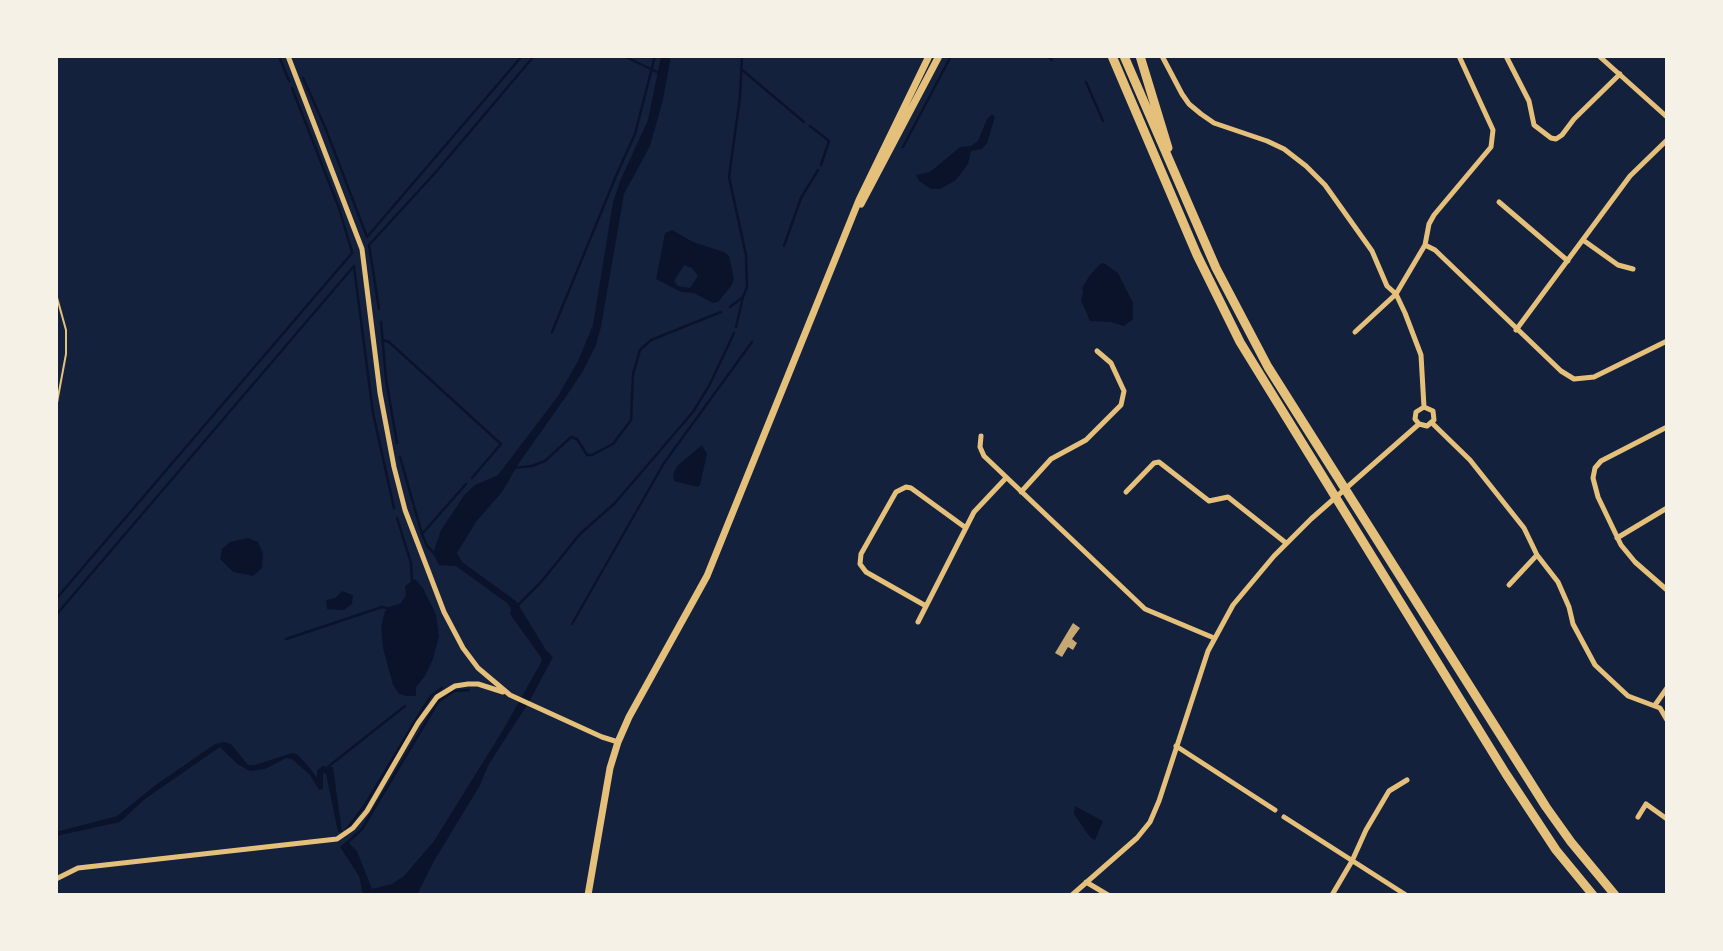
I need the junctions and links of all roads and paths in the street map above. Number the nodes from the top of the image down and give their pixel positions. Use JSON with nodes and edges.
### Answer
{"nodes":[{"id":1,"x":288,"y":56,"type":"edge"},
{"id":2,"x":929,"y":56,"type":"edge"},
{"id":3,"x":939,"y":56,"type":"edge"},
{"id":4,"x":1112,"y":56,"type":"edge"},
{"id":5,"x":1124,"y":56,"type":"edge"},
{"id":6,"x":1140,"y":56,"type":"edge"},
{"id":7,"x":1162,"y":56,"type":"edge"},
{"id":8,"x":1460,"y":56,"type":"edge"},
{"id":9,"x":1506,"y":56,"type":"edge"},
{"id":10,"x":1599,"y":56,"type":"edge"},
{"id":11,"x":1620,"y":74,"type":"junction"},
{"id":12,"x":1667,"y":117,"type":"edge"},
{"id":13,"x":1667,"y":140,"type":"edge"},
{"id":14,"x":1172,"y":166,"type":"junction"},
{"id":15,"x":1499,"y":202,"type":"dead end"},
{"id":16,"x":849,"y":226,"type":"junction"},
{"id":17,"x":1583,"y":240,"type":"junction"},
{"id":18,"x":1425,"y":245,"type":"junction"},
{"id":19,"x":1567,"y":261,"type":"junction"},
{"id":20,"x":1633,"y":269,"type":"dead end"},
{"id":21,"x":56,"y":294,"type":"edge"},
{"id":22,"x":1396,"y":294,"type":"junction"},
{"id":23,"x":1516,"y":330,"type":"junction"},
{"id":24,"x":1355,"y":332,"type":"dead end"},
{"id":25,"x":1667,"y":341,"type":"edge"},
{"id":26,"x":1097,"y":351,"type":"dead end"},
{"id":27,"x":1424,"y":407,"type":"junction"},
{"id":28,"x":56,"y":408,"type":"edge"},
{"id":29,"x":1432,"y":423,"type":"junction"},
{"id":30,"x":1419,"y":424,"type":"junction"},
{"id":31,"x":1667,"y":427,"type":"edge"},
{"id":32,"x":981,"y":436,"type":"dead end"},
{"id":33,"x":1006,"y":478,"type":"junction"},
{"id":34,"x":1021,"y":492,"type":"junction"},
{"id":35,"x":1126,"y":492,"type":"dead end"},
{"id":36,"x":1667,"y":508,"type":"edge"},
{"id":37,"x":966,"y":528,"type":"junction"},
{"id":38,"x":1617,"y":538,"type":"junction"},
{"id":39,"x":1286,"y":543,"type":"junction"},
{"id":40,"x":1538,"y":555,"type":"junction"},
{"id":41,"x":1509,"y":584,"type":"dead end"},
{"id":42,"x":1667,"y":590,"type":"edge"},
{"id":43,"x":926,"y":606,"type":"junction"},
{"id":44,"x":918,"y":622,"type":"dead end"},
{"id":45,"x":1214,"y":638,"type":"junction"},
{"id":46,"x":486,"y":675,"type":"junction"},
{"id":47,"x":478,"y":684,"type":"junction"},
{"id":48,"x":1667,"y":688,"type":"edge"},
{"id":49,"x":510,"y":695,"type":"junction"},
{"id":50,"x":1655,"y":705,"type":"junction"},
{"id":51,"x":1667,"y":720,"type":"edge"},
{"id":52,"x":618,"y":742,"type":"junction"},
{"id":53,"x":1176,"y":746,"type":"junction"},
{"id":54,"x":1407,"y":780,"type":"dead end"},
{"id":55,"x":1275,"y":810,"type":"dead end"},
{"id":56,"x":1283,"y":817,"type":"dead end"},
{"id":57,"x":1638,"y":817,"type":"dead end"},
{"id":58,"x":1667,"y":819,"type":"edge"},
{"id":59,"x":1352,"y":861,"type":"junction"},
{"id":60,"x":56,"y":879,"type":"edge"},
{"id":61,"x":1086,"y":882,"type":"junction"},
{"id":62,"x":588,"y":895,"type":"edge"},
{"id":63,"x":1072,"y":895,"type":"edge"},
{"id":64,"x":1108,"y":895,"type":"edge"},
{"id":65,"x":1332,"y":895,"type":"edge"},
{"id":66,"x":1406,"y":895,"type":"edge"},
{"id":67,"x":1593,"y":895,"type":"edge"},
{"id":68,"x":1615,"y":895,"type":"edge"}],
"edges":[{"from":1,"to":46,"type":"street"},
{"from":2,"to":16,"type":"main road"},
{"from":3,"to":16,"type":"main road"},
{"from":4,"to":67,"type":"highway"},
{"from":5,"to":14,"type":"highway"},
{"from":6,"to":14,"type":"highway"},
{"from":7,"to":22,"type":"street"},
{"from":8,"to":18,"type":"street"},
{"from":9,"to":11,"type":"street"},
{"from":10,"to":11,"type":"street"},
{"from":11,"to":12,"type":"street"},
{"from":13,"to":17,"type":"street"},
{"from":14,"to":68,"type":"highway"},
{"from":15,"to":19,"type":"street"},
{"from":16,"to":52,"type":"main road"},
{"from":17,"to":19,"type":"street"},
{"from":17,"to":20,"type":"street"},
{"from":18,"to":22,"type":"street"},
{"from":18,"to":23,"type":"street"},
{"from":19,"to":23,"type":"street"},
{"from":21,"to":28,"type":"path"},
{"from":22,"to":24,"type":"street"},
{"from":22,"to":27,"type":"street"},
{"from":23,"to":25,"type":"street"},
{"from":26,"to":34,"type":"street"},
{"from":27,"to":29,"type":"street"},
{"from":27,"to":30,"type":"street"},
{"from":29,"to":30,"type":"street"},
{"from":29,"to":40,"type":"street"},
{"from":30,"to":39,"type":"street"},
{"from":31,"to":38,"type":"street"},
{"from":32,"to":33,"type":"street"},
{"from":33,"to":34,"type":"street"},
{"from":33,"to":37,"type":"street"},
{"from":34,"to":45,"type":"street"},
{"from":35,"to":39,"type":"street"},
{"from":36,"to":38,"type":"street"},
{"from":37,"to":43,"type":"street"},
{"from":37,"to":43,"type":"street"},
{"from":38,"to":42,"type":"street"},
{"from":39,"to":45,"type":"street"},
{"from":40,"to":41,"type":"street"},
{"from":40,"to":50,"type":"street"},
{"from":43,"to":44,"type":"street"},
{"from":45,"to":53,"type":"street"},
{"from":46,"to":47,"type":"street"},
{"from":46,"to":49,"type":"street"},
{"from":47,"to":49,"type":"street"},
{"from":47,"to":60,"type":"street"},
{"from":48,"to":50,"type":"street"},
{"from":49,"to":52,"type":"street"},
{"from":50,"to":51,"type":"street"},
{"from":52,"to":62,"type":"main road"},
{"from":53,"to":55,"type":"street"},
{"from":53,"to":61,"type":"street"},
{"from":54,"to":59,"type":"street"},
{"from":56,"to":59,"type":"street"},
{"from":57,"to":58,"type":"street"},
{"from":59,"to":65,"type":"street"},
{"from":59,"to":66,"type":"street"},
{"from":61,"to":63,"type":"street"},
{"from":61,"to":64,"type":"street"}]}
